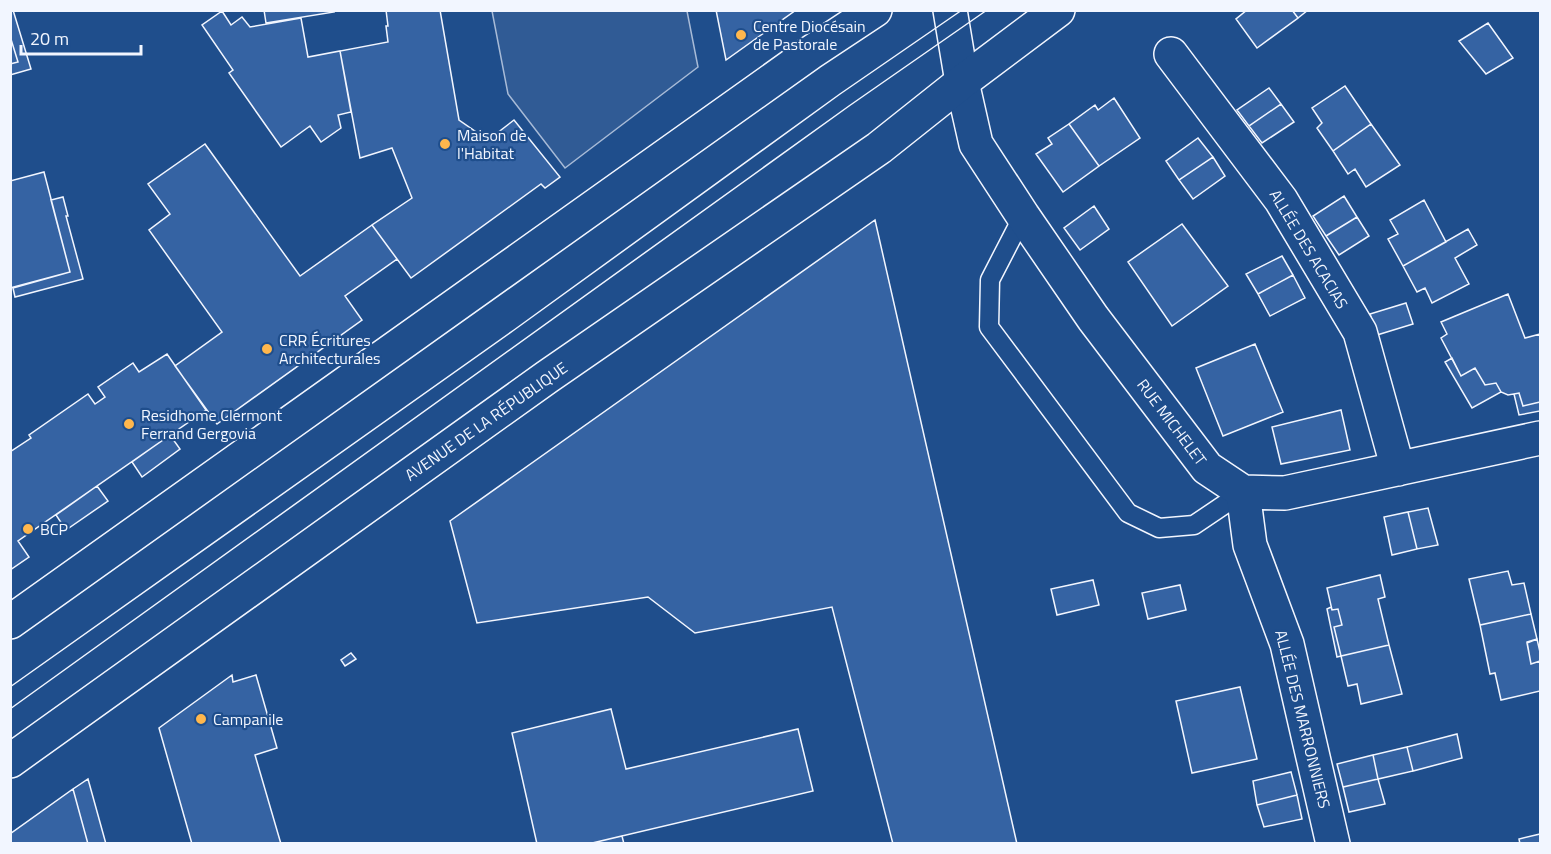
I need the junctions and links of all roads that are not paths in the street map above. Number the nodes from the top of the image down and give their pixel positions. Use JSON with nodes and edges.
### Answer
{"nodes":[{"id":1,"x":875,"y":10,"type":"edge"},
{"id":2,"x":950,"y":10,"type":"edge"},
{"id":3,"x":1058,"y":10,"type":"edge"},
{"id":4,"x":1171,"y":54,"type":"dead end"},
{"id":5,"x":962,"y":82,"type":"junction"},
{"id":6,"x":1023,"y":216,"type":"junction"},
{"id":7,"x":1540,"y":438,"type":"edge"},
{"id":8,"x":1398,"y":469,"type":"junction"},
{"id":9,"x":1243,"y":492,"type":"junction"},
{"id":10,"x":10,"y":622,"type":"edge"},
{"id":11,"x":10,"y":761,"type":"edge"},
{"id":12,"x":1332,"y":843,"type":"edge"}],
"edges":[{"from":1,"to":10,"type":"main road"},
{"from":2,"to":5,"type":"main road"},
{"from":3,"to":5,"type":"main road","name":"AVENUE DE LA RÉPUBLIQUE"},
{"from":4,"to":8,"type":"main road","name":"ALLÉE DES ACACIAS"},
{"from":5,"to":6,"type":"main road","name":"RUE MICHELET"},
{"from":5,"to":11,"type":"main road","name":"AVENUE DE LA RÉPUBLIQUE"},
{"from":6,"to":9,"type":"main road","name":"RUE MICHELET"},
{"from":6,"to":9,"type":"lane"},
{"from":7,"to":8,"type":"main road"},
{"from":8,"to":9,"type":"main road"},
{"from":9,"to":12,"type":"main road","name":"ALLÉE DES MARRONNIERS"}]}
